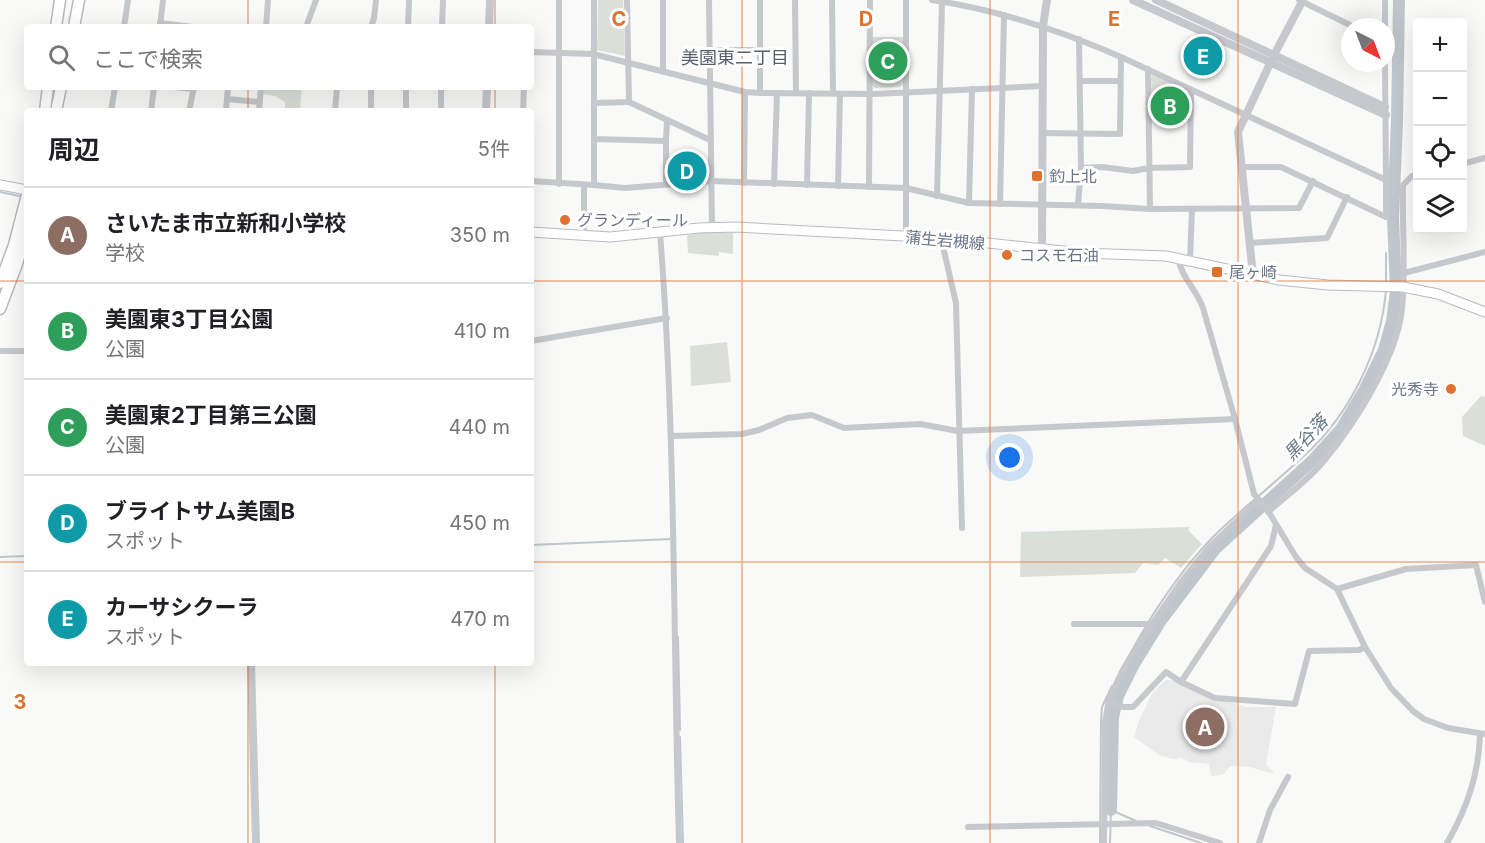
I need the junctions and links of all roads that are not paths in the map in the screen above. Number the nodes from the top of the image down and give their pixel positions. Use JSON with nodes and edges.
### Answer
{"nodes":[{"id":1,"x":62,"y":0,"type":"edge"},
{"id":2,"x":79,"y":0,"type":"edge"},
{"id":3,"x":128,"y":0,"type":"edge"},
{"id":4,"x":163,"y":0,"type":"edge"},
{"id":5,"x":268,"y":0,"type":"edge"},
{"id":6,"x":316,"y":0,"type":"edge"},
{"id":7,"x":376,"y":0,"type":"edge"},
{"id":8,"x":409,"y":0,"type":"edge"},
{"id":9,"x":443,"y":0,"type":"edge"},
{"id":10,"x":490,"y":0,"type":"edge"},
{"id":11,"x":559,"y":0,"type":"edge"},
{"id":12,"x":594,"y":0,"type":"edge"},
{"id":13,"x":627,"y":0,"type":"edge"},
{"id":14,"x":663,"y":0,"type":"edge"},
{"id":15,"x":709,"y":0,"type":"edge"},
{"id":16,"x":760,"y":0,"type":"edge"},
{"id":17,"x":795,"y":0,"type":"edge"},
{"id":18,"x":832,"y":0,"type":"edge"},
{"id":19,"x":870,"y":0,"type":"edge"},
{"id":20,"x":906,"y":0,"type":"edge"},
{"id":21,"x":932,"y":0,"type":"edge"},
{"id":22,"x":1047,"y":0,"type":"edge"},
{"id":23,"x":1133,"y":0,"type":"edge"},
{"id":24,"x":1156,"y":0,"type":"edge"},
{"id":25,"x":1302,"y":0,"type":"edge"},
{"id":26,"x":1385,"y":0,"type":"edge"},
{"id":27,"x":942,"y":2,"type":"junction"},
{"id":28,"x":1004,"y":15,"type":"junction"},
{"id":29,"x":1385,"y":18,"type":"edge"},
{"id":30,"x":1341,"y":20,"type":"edge"},
{"id":31,"x":56,"y":24,"type":"edge"},
{"id":32,"x":75,"y":24,"type":"edge"},
{"id":33,"x":124,"y":24,"type":"edge"},
{"id":34,"x":160,"y":24,"type":"edge"},
{"id":35,"x":266,"y":24,"type":"edge"},
{"id":36,"x":307,"y":24,"type":"edge"},
{"id":37,"x":372,"y":24,"type":"edge"},
{"id":38,"x":408,"y":24,"type":"edge"},
{"id":39,"x":442,"y":24,"type":"edge"},
{"id":40,"x":489,"y":24,"type":"edge"},
{"id":41,"x":1043,"y":26,"type":"junction"},
{"id":42,"x":1079,"y":39,"type":"junction"},
{"id":43,"x":710,"y":50,"type":"junction"},
{"id":44,"x":760,"y":50,"type":"junction"},
{"id":45,"x":534,"y":52,"type":"edge"},
{"id":46,"x":559,"y":53,"type":"junction"},
{"id":47,"x":593,"y":54,"type":"junction"},
{"id":48,"x":1121,"y":57,"type":"junction"},
{"id":49,"x":1272,"y":59,"type":"junction"},
{"id":50,"x":629,"y":61,"type":"junction"},
{"id":51,"x":1149,"y":69,"type":"junction"},
{"id":52,"x":663,"y":70,"type":"junction"},
{"id":53,"x":1385,"y":72,"type":"edge"},
{"id":54,"x":1081,"y":81,"type":"junction"},
{"id":55,"x":1120,"y":81,"type":"junction"},
{"id":56,"x":710,"y":82,"type":"junction"},
{"id":57,"x":1042,"y":86,"type":"junction"},
{"id":58,"x":1003,"y":87,"type":"junction"},
{"id":59,"x":972,"y":89,"type":"junction"},
{"id":60,"x":48,"y":90,"type":"edge"},
{"id":61,"x":60,"y":90,"type":"edge"},
{"id":62,"x":114,"y":90,"type":"edge"},
{"id":63,"x":154,"y":90,"type":"edge"},
{"id":64,"x":194,"y":90,"type":"edge"},
{"id":65,"x":228,"y":90,"type":"edge"},
{"id":66,"x":261,"y":90,"type":"edge"},
{"id":67,"x":337,"y":90,"type":"edge"},
{"id":68,"x":372,"y":90,"type":"edge"},
{"id":69,"x":406,"y":90,"type":"edge"},
{"id":70,"x":441,"y":90,"type":"edge"},
{"id":71,"x":487,"y":90,"type":"edge"},
{"id":72,"x":524,"y":90,"type":"edge"},
{"id":73,"x":942,"y":90,"type":"junction"},
{"id":74,"x":1191,"y":90,"type":"junction"},
{"id":75,"x":907,"y":91,"type":"junction"},
{"id":76,"x":746,"y":92,"type":"junction"},
{"id":77,"x":760,"y":93,"type":"junction"},
{"id":78,"x":777,"y":93,"type":"junction"},
{"id":79,"x":796,"y":93,"type":"junction"},
{"id":80,"x":808,"y":93,"type":"junction"},
{"id":81,"x":837,"y":94,"type":"junction"},
{"id":82,"x":869,"y":94,"type":"junction"},
{"id":83,"x":227,"y":99,"type":"junction"},
{"id":84,"x":260,"y":102,"type":"junction"},
{"id":85,"x":629,"y":102,"type":"junction"},
{"id":86,"x":594,"y":103,"type":"junction"},
{"id":87,"x":45,"y":108,"type":"edge"},
{"id":88,"x":57,"y":108,"type":"edge"},
{"id":89,"x":112,"y":108,"type":"edge"},
{"id":90,"x":151,"y":108,"type":"edge"},
{"id":91,"x":190,"y":108,"type":"edge"},
{"id":92,"x":226,"y":108,"type":"edge"},
{"id":93,"x":259,"y":108,"type":"edge"},
{"id":94,"x":335,"y":108,"type":"edge"},
{"id":95,"x":371,"y":108,"type":"edge"},
{"id":96,"x":406,"y":108,"type":"edge"},
{"id":97,"x":441,"y":108,"type":"edge"},
{"id":98,"x":486,"y":108,"type":"edge"},
{"id":99,"x":523,"y":108,"type":"edge"},
{"id":100,"x":1386,"y":111,"type":"junction"},
{"id":101,"x":1245,"y":115,"type":"junction"},
{"id":102,"x":667,"y":120,"type":"junction"},
{"id":103,"x":1042,"y":134,"type":"junction"},
{"id":104,"x":1079,"y":134,"type":"junction"},
{"id":105,"x":594,"y":139,"type":"junction"},
{"id":106,"x":710,"y":140,"type":"junction"},
{"id":107,"x":666,"y":141,"type":"junction"},
{"id":108,"x":1485,"y":158,"type":"edge"},
{"id":109,"x":1467,"y":163,"type":"edge"},
{"id":110,"x":1242,"y":166,"type":"junction"},
{"id":111,"x":1081,"y":168,"type":"junction"},
{"id":112,"x":1149,"y":168,"type":"junction"},
{"id":113,"x":1413,"y":176,"type":"edge"},
{"id":114,"x":1386,"y":180,"type":"junction"},
{"id":115,"x":534,"y":181,"type":"edge"},
{"id":116,"x":711,"y":181,"type":"junction"},
{"id":117,"x":1312,"y":182,"type":"junction"},
{"id":118,"x":666,"y":183,"type":"junction"},
{"id":119,"x":744,"y":183,"type":"junction"},
{"id":120,"x":559,"y":184,"type":"junction"},
{"id":121,"x":774,"y":184,"type":"junction"},
{"id":122,"x":0,"y":185,"type":"edge"},
{"id":123,"x":584,"y":185,"type":"junction"},
{"id":124,"x":594,"y":185,"type":"junction"},
{"id":125,"x":807,"y":185,"type":"junction"},
{"id":126,"x":838,"y":186,"type":"junction"},
{"id":127,"x":869,"y":187,"type":"junction"},
{"id":128,"x":906,"y":188,"type":"junction"},
{"id":129,"x":24,"y":191,"type":"edge"},
{"id":130,"x":938,"y":196,"type":"junction"},
{"id":131,"x":1347,"y":197,"type":"junction"},
{"id":132,"x":969,"y":203,"type":"junction"},
{"id":133,"x":1000,"y":204,"type":"junction"},
{"id":134,"x":1042,"y":205,"type":"junction"},
{"id":135,"x":1078,"y":205,"type":"junction"},
{"id":136,"x":24,"y":207,"type":"edge"},
{"id":137,"x":1192,"y":208,"type":"junction"},
{"id":138,"x":1247,"y":208,"type":"junction"},
{"id":139,"x":1150,"y":209,"type":"junction"},
{"id":140,"x":712,"y":227,"type":"junction"},
{"id":141,"x":534,"y":232,"type":"edge"},
{"id":142,"x":660,"y":233,"type":"junction"},
{"id":143,"x":24,"y":236,"type":"edge"},
{"id":144,"x":906,"y":236,"type":"junction"},
{"id":145,"x":584,"y":237,"type":"junction"},
{"id":146,"x":941,"y":238,"type":"junction"},
{"id":147,"x":1251,"y":243,"type":"junction"},
{"id":148,"x":1042,"y":250,"type":"junction"},
{"id":149,"x":1485,"y":252,"type":"edge"},
{"id":150,"x":1178,"y":258,"type":"junction"},
{"id":151,"x":1190,"y":260,"type":"junction"},
{"id":152,"x":13,"y":264,"type":"edge"},
{"id":153,"x":1404,"y":273,"type":"junction"},
{"id":154,"x":1253,"y":275,"type":"junction"},
{"id":155,"x":0,"y":283,"type":"edge"},
{"id":156,"x":1398,"y":286,"type":"junction"},
{"id":157,"x":0,"y":309,"type":"edge"},
{"id":158,"x":1485,"y":312,"type":"edge"},
{"id":159,"x":667,"y":318,"type":"junction"},
{"id":160,"x":534,"y":340,"type":"edge"},
{"id":161,"x":0,"y":351,"type":"edge"},
{"id":162,"x":24,"y":351,"type":"edge"},
{"id":163,"x":1235,"y":419,"type":"junction"},
{"id":164,"x":958,"y":430,"type":"junction"},
{"id":165,"x":671,"y":436,"type":"junction"},
{"id":166,"x":1260,"y":502,"type":"junction"},
{"id":167,"x":1267,"y":510,"type":"junction"},
{"id":168,"x":1276,"y":525,"type":"junction"},
{"id":169,"x":962,"y":528,"type":"dead end"},
{"id":170,"x":1337,"y":589,"type":"junction"},
{"id":171,"x":1485,"y":602,"type":"edge"},
{"id":172,"x":1074,"y":624,"type":"dead end"},
{"id":173,"x":1152,"y":624,"type":"junction"},
{"id":174,"x":1365,"y":647,"type":"junction"},
{"id":175,"x":251,"y":666,"type":"edge"},
{"id":176,"x":1181,"y":682,"type":"junction"},
{"id":177,"x":1109,"y":700,"type":"junction"},
{"id":178,"x":1483,"y":734,"type":"edge"},
{"id":179,"x":1288,"y":777,"type":"dead end"},
{"id":180,"x":1105,"y":823,"type":"junction"},
{"id":181,"x":968,"y":827,"type":"dead end"},
{"id":182,"x":256,"y":843,"type":"edge"},
{"id":183,"x":679,"y":843,"type":"edge"},
{"id":184,"x":1104,"y":843,"type":"edge"},
{"id":185,"x":1220,"y":843,"type":"edge"},
{"id":186,"x":1259,"y":843,"type":"edge"},
{"id":187,"x":1447,"y":843,"type":"edge"}],
"edges":[{"from":1,"to":31,"type":"highway"},
{"from":2,"to":32,"type":"highway"},
{"from":3,"to":33,"type":"street"},
{"from":4,"to":34,"type":"street"},
{"from":5,"to":35,"type":"street"},
{"from":6,"to":36,"type":"street"},
{"from":7,"to":37,"type":"street"},
{"from":8,"to":38,"type":"street"},
{"from":9,"to":39,"type":"street"},
{"from":10,"to":40,"type":"street"},
{"from":11,"to":46,"type":"street"},
{"from":12,"to":47,"type":"street"},
{"from":13,"to":50,"type":"street"},
{"from":14,"to":52,"type":"street"},
{"from":15,"to":43,"type":"street"},
{"from":16,"to":44,"type":"street"},
{"from":17,"to":79,"type":"street"},
{"from":18,"to":81,"type":"street"},
{"from":19,"to":82,"type":"street"},
{"from":20,"to":75,"type":"street"},
{"from":21,"to":27,"type":"street"},
{"from":22,"to":41,"type":"street"},
{"from":23,"to":49,"type":"street"},
{"from":24,"to":49,"type":"street"},
{"from":25,"to":30,"type":"street"},
{"from":25,"to":49,"type":"street"},
{"from":26,"to":29,"type":"street"},
{"from":27,"to":28,"type":"street"},
{"from":27,"to":73,"type":"street"},
{"from":28,"to":41,"type":"street"},
{"from":28,"to":58,"type":"street"},
{"from":41,"to":42,"type":"street"},
{"from":41,"to":57,"type":"street"},
{"from":42,"to":48,"type":"street"},
{"from":42,"to":54,"type":"street"},
{"from":43,"to":44,"type":"street"},
{"from":43,"to":56,"type":"street"},
{"from":44,"to":77,"type":"street"},
{"from":45,"to":46,"type":"street"},
{"from":46,"to":47,"type":"street"},
{"from":46,"to":120,"type":"street"},
{"from":47,"to":50,"type":"street"},
{"from":47,"to":86,"type":"street"},
{"from":48,"to":51,"type":"street"},
{"from":48,"to":55,"type":"street"},
{"from":49,"to":100,"type":"street"},
{"from":49,"to":101,"type":"street"},
{"from":50,"to":52,"type":"street"},
{"from":50,"to":85,"type":"street"},
{"from":51,"to":74,"type":"street"},
{"from":51,"to":112,"type":"street"},
{"from":52,"to":56,"type":"street"},
{"from":53,"to":100,"type":"street"},
{"from":54,"to":55,"type":"street"},
{"from":54,"to":104,"type":"street"},
{"from":55,"to":104,"type":"street"},
{"from":56,"to":76,"type":"street"},
{"from":56,"to":106,"type":"street"},
{"from":57,"to":58,"type":"street"},
{"from":57,"to":103,"type":"street"},
{"from":58,"to":59,"type":"street"},
{"from":58,"to":133,"type":"street"},
{"from":59,"to":73,"type":"street"},
{"from":59,"to":132,"type":"street"},
{"from":60,"to":87,"type":"highway"},
{"from":61,"to":88,"type":"highway"},
{"from":62,"to":89,"type":"street"},
{"from":63,"to":90,"type":"street"},
{"from":64,"to":91,"type":"street"},
{"from":65,"to":83,"type":"street"},
{"from":66,"to":84,"type":"street"},
{"from":67,"to":94,"type":"street"},
{"from":68,"to":95,"type":"street"},
{"from":69,"to":96,"type":"street"},
{"from":70,"to":97,"type":"street"},
{"from":71,"to":98,"type":"street"},
{"from":72,"to":99,"type":"street"},
{"from":73,"to":75,"type":"street"},
{"from":73,"to":130,"type":"street"},
{"from":74,"to":101,"type":"street"},
{"from":74,"to":112,"type":"street"},
{"from":75,"to":82,"type":"street"},
{"from":75,"to":128,"type":"street"},
{"from":76,"to":77,"type":"street"},
{"from":76,"to":119,"type":"street"},
{"from":77,"to":78,"type":"street"},
{"from":78,"to":79,"type":"street"},
{"from":78,"to":121,"type":"street"},
{"from":79,"to":80,"type":"street"},
{"from":80,"to":81,"type":"street"},
{"from":80,"to":125,"type":"street"},
{"from":81,"to":82,"type":"street"},
{"from":81,"to":126,"type":"street"},
{"from":82,"to":127,"type":"street"},
{"from":83,"to":84,"type":"street"},
{"from":83,"to":92,"type":"street"},
{"from":84,"to":93,"type":"street"},
{"from":85,"to":86,"type":"street"},
{"from":85,"to":102,"type":"street"},
{"from":86,"to":105,"type":"street"},
{"from":100,"to":114,"type":"street"},
{"from":101,"to":110,"type":"street"},
{"from":101,"to":114,"type":"street"},
{"from":102,"to":106,"type":"street"},
{"from":102,"to":107,"type":"street"},
{"from":103,"to":104,"type":"street"},
{"from":103,"to":134,"type":"street"},
{"from":104,"to":111,"type":"street"},
{"from":105,"to":107,"type":"street"},
{"from":105,"to":124,"type":"street"},
{"from":106,"to":116,"type":"street"},
{"from":107,"to":118,"type":"street"},
{"from":108,"to":109,"type":"street"},
{"from":110,"to":117,"type":"street"},
{"from":110,"to":138,"type":"street"},
{"from":111,"to":112,"type":"street"},
{"from":111,"to":135,"type":"street"},
{"from":112,"to":139,"type":"street"},
{"from":113,"to":153,"type":"street"},
{"from":114,"to":131,"type":"street"},
{"from":115,"to":120,"type":"street"},
{"from":116,"to":118,"type":"street"},
{"from":116,"to":119,"type":"street"},
{"from":116,"to":140,"type":"street"},
{"from":117,"to":131,"type":"street"},
{"from":117,"to":138,"type":"street"},
{"from":118,"to":124,"type":"street"},
{"from":119,"to":121,"type":"street"},
{"from":120,"to":123,"type":"street"},
{"from":121,"to":125,"type":"street"},
{"from":122,"to":129,"type":"main road"},
{"from":123,"to":124,"type":"street"},
{"from":123,"to":145,"type":"street"},
{"from":125,"to":126,"type":"street"},
{"from":126,"to":127,"type":"street"},
{"from":127,"to":128,"type":"street"},
{"from":128,"to":130,"type":"street"},
{"from":128,"to":144,"type":"street"},
{"from":130,"to":132,"type":"street"},
{"from":131,"to":147,"type":"street"},
{"from":132,"to":133,"type":"street"},
{"from":133,"to":134,"type":"street"},
{"from":134,"to":135,"type":"street"},
{"from":134,"to":148,"type":"street"},
{"from":135,"to":139,"type":"street"},
{"from":136,"to":152,"type":"highway"},
{"from":137,"to":138,"type":"street"},
{"from":137,"to":139,"type":"street"},
{"from":137,"to":151,"type":"street"},
{"from":138,"to":147,"type":"street"},
{"from":140,"to":142,"type":"main road","name":"蒲生岩槻線"},
{"from":140,"to":144,"type":"main road","name":"蒲生岩槻線"},
{"from":141,"to":145,"type":"main road","name":"蒲生岩槻線"},
{"from":142,"to":145,"type":"main road","name":"蒲生岩槻線"},
{"from":142,"to":159,"type":"street"},
{"from":143,"to":152,"type":"highway"},
{"from":144,"to":146,"type":"main road","name":"蒲生岩槻線"},
{"from":146,"to":148,"type":"main road","name":"蒲生岩槻線"},
{"from":146,"to":164,"type":"street"},
{"from":147,"to":154,"type":"street"},
{"from":148,"to":150,"type":"main road","name":"蒲生岩槻線"},
{"from":149,"to":153,"type":"street"},
{"from":150,"to":151,"type":"main road","name":"蒲生岩槻線"},
{"from":150,"to":163,"type":"street"},
{"from":151,"to":154,"type":"main road","name":"蒲生岩槻線"},
{"from":152,"to":155,"type":"highway"},
{"from":152,"to":157,"type":"highway"},
{"from":153,"to":156,"type":"street"},
{"from":154,"to":156,"type":"main road","name":"蒲生岩槻線"},
{"from":156,"to":158,"type":"main road","name":"蒲生岩槻線"},
{"from":156,"to":167,"type":"street"},
{"from":159,"to":160,"type":"street"},
{"from":159,"to":165,"type":"street"},
{"from":161,"to":162,"type":"street"},
{"from":163,"to":164,"type":"street"},
{"from":163,"to":166,"type":"street"},
{"from":164,"to":165,"type":"street"},
{"from":164,"to":169,"type":"street"},
{"from":165,"to":183,"type":"street"},
{"from":166,"to":167,"type":"street"},
{"from":166,"to":173,"type":"street"},
{"from":167,"to":168,"type":"street"},
{"from":168,"to":170,"type":"street"},
{"from":168,"to":176,"type":"street"},
{"from":170,"to":171,"type":"street"},
{"from":170,"to":174,"type":"street"},
{"from":172,"to":173,"type":"street"},
{"from":173,"to":177,"type":"street"},
{"from":174,"to":176,"type":"street"},
{"from":174,"to":178,"type":"street"},
{"from":175,"to":182,"type":"street"},
{"from":176,"to":177,"type":"street"},
{"from":177,"to":180,"type":"street"},
{"from":178,"to":187,"type":"street"},
{"from":179,"to":186,"type":"street"},
{"from":180,"to":181,"type":"street"},
{"from":180,"to":184,"type":"street"},
{"from":180,"to":185,"type":"street"}]}
